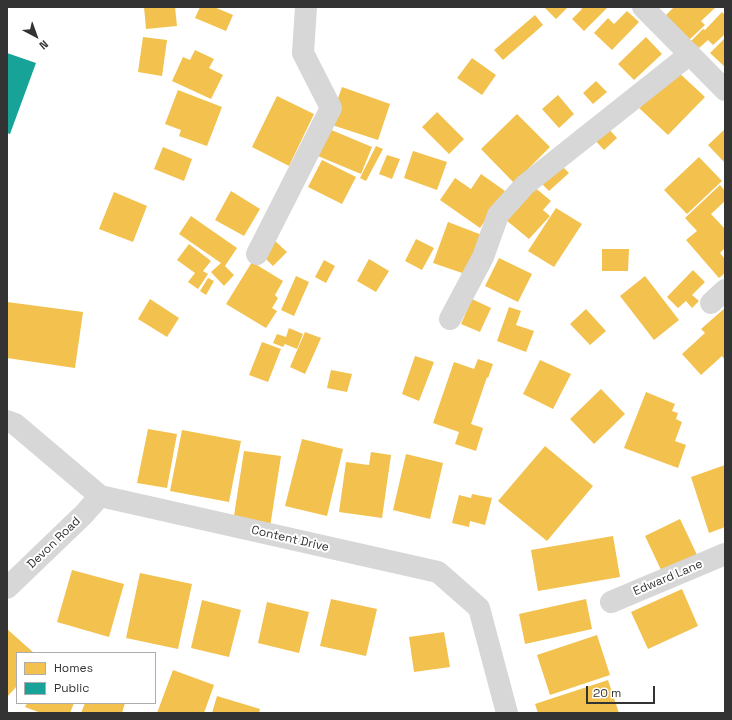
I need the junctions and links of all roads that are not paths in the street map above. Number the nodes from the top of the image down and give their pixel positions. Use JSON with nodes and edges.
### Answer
{"nodes":[{"id":1,"x":306,"y":7,"type":"edge"},
{"id":2,"x":642,"y":7,"type":"edge"},
{"id":3,"x":690,"y":54,"type":"junction"},
{"id":4,"x":725,"y":90,"type":"edge"},
{"id":5,"x":257,"y":254,"type":"dead end"},
{"id":6,"x":450,"y":319,"type":"dead end"},
{"id":7,"x":7,"y":421,"type":"edge"},
{"id":8,"x":100,"y":496,"type":"junction"},
{"id":9,"x":725,"y":554,"type":"edge"},
{"id":10,"x":7,"y":588,"type":"edge"},
{"id":11,"x":612,"y":602,"type":"dead end"},
{"id":12,"x":506,"y":713,"type":"edge"}],
"edges":[{"from":1,"to":5,"type":"street"},
{"from":2,"to":3,"type":"street"},
{"from":3,"to":4,"type":"street"},
{"from":3,"to":6,"type":"street"},
{"from":7,"to":8,"type":"street","name":"Content Drive"},
{"from":8,"to":10,"type":"street","name":"Devon Road"},
{"from":8,"to":12,"type":"street","name":"Content Drive"},
{"from":9,"to":11,"type":"street","name":"Edward Lane"}]}
